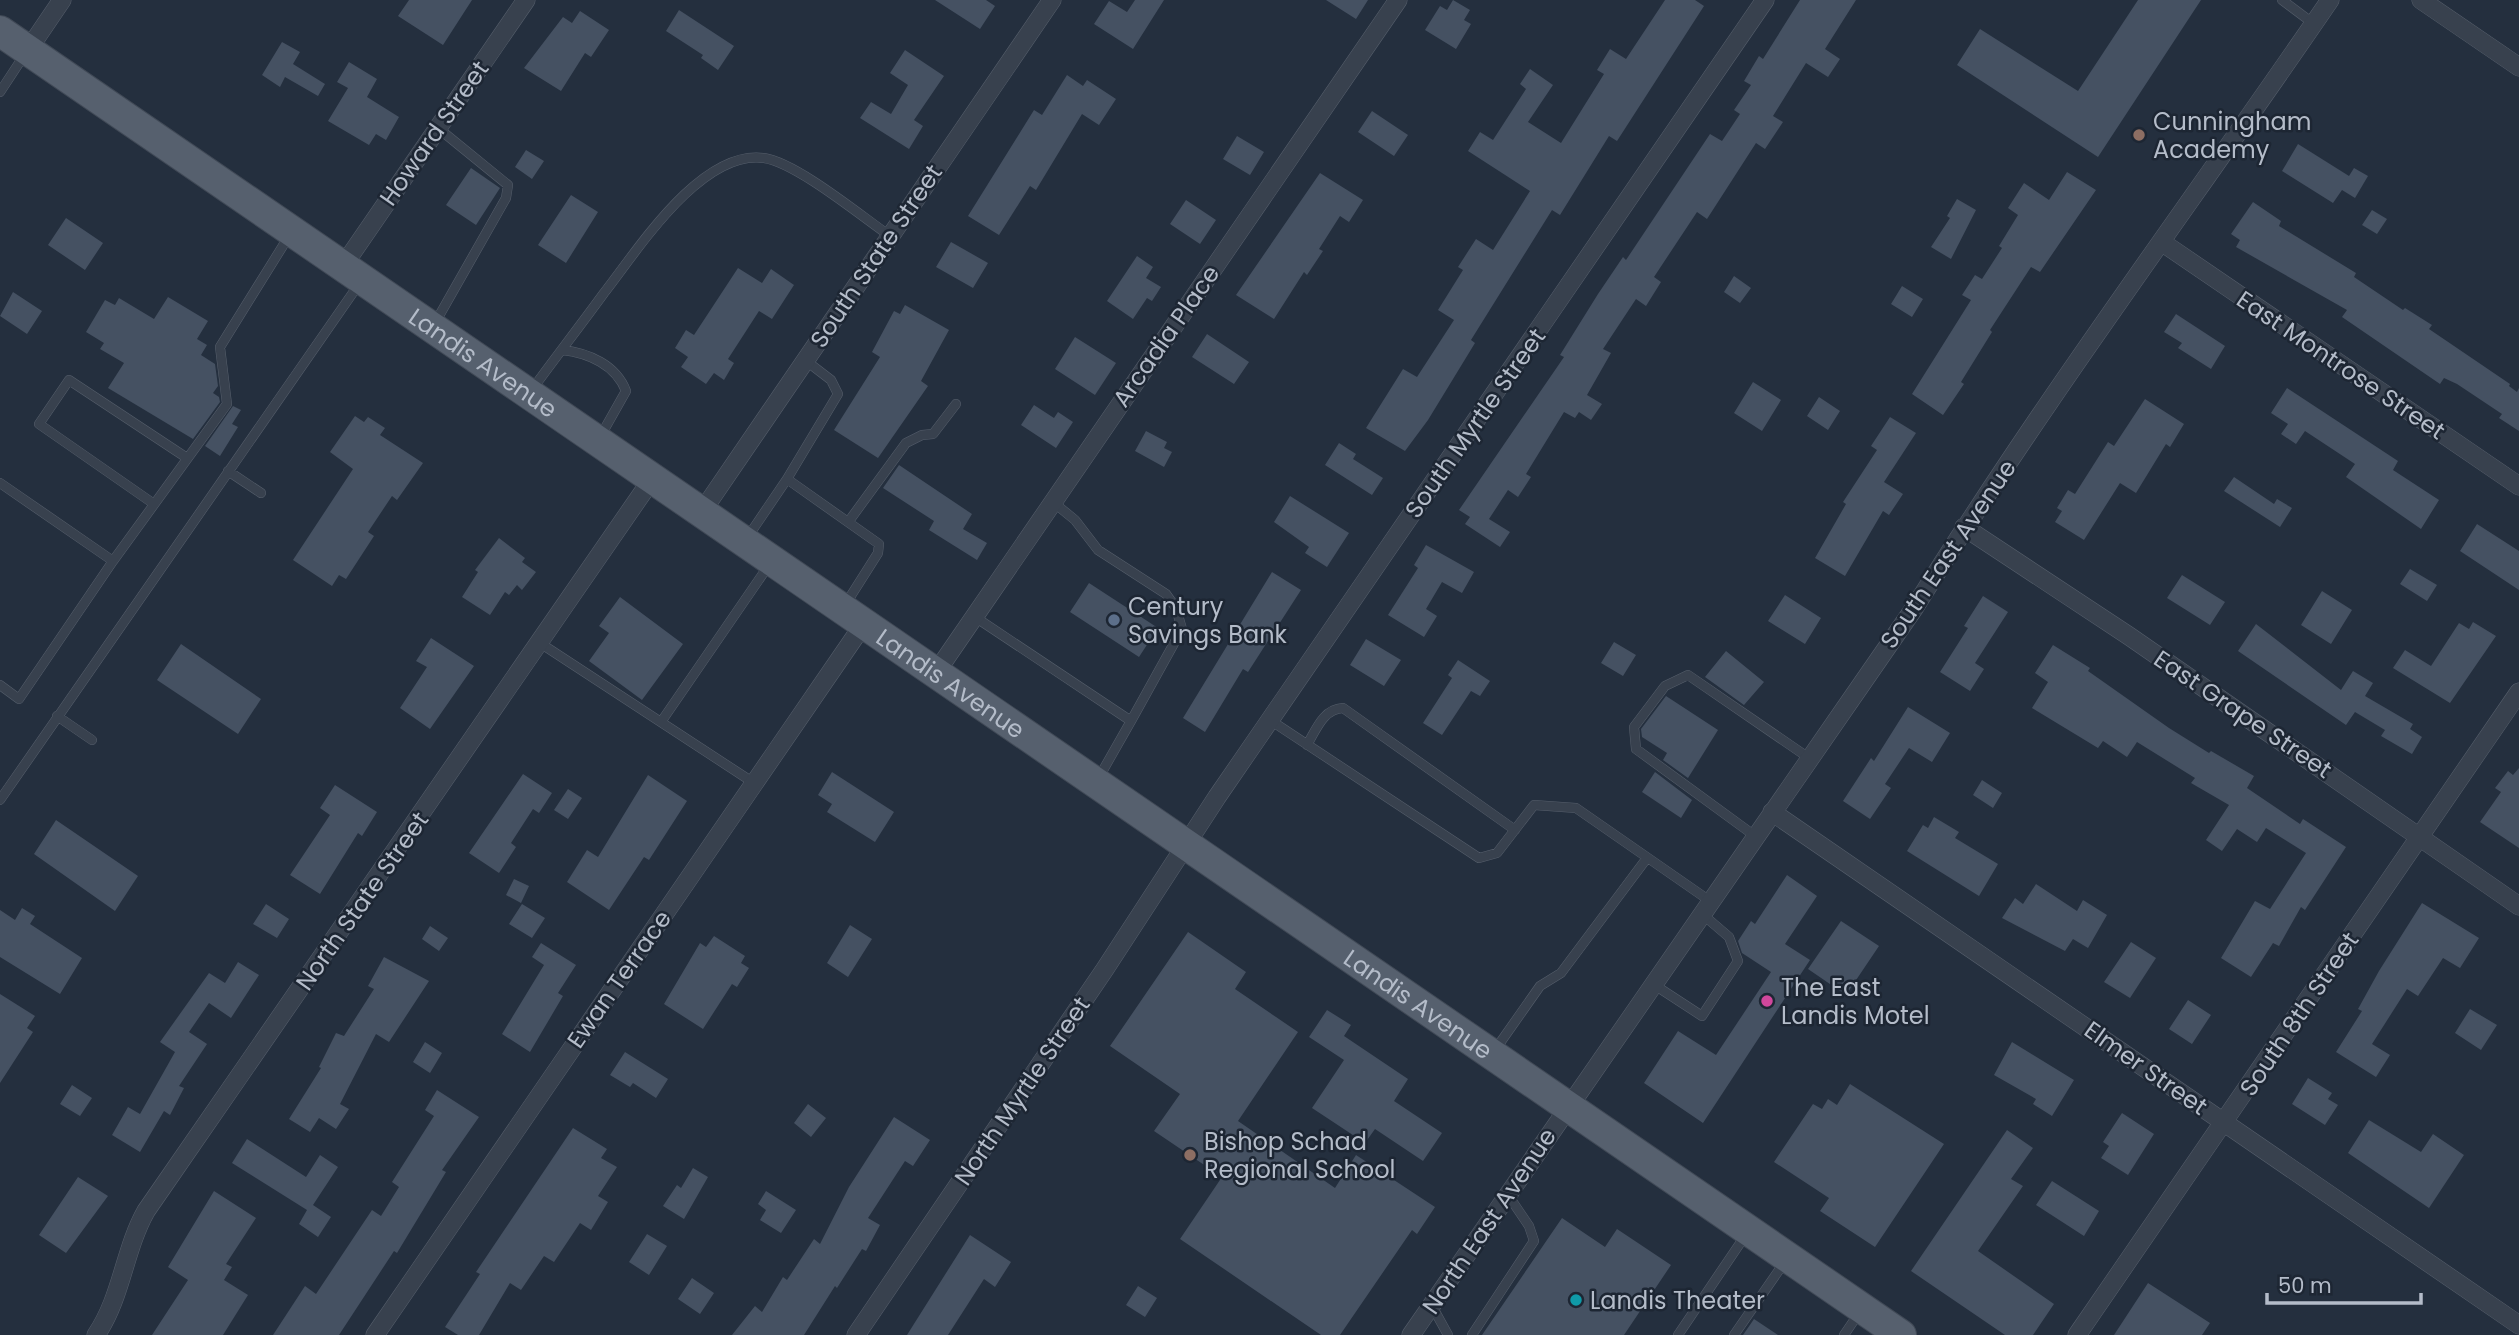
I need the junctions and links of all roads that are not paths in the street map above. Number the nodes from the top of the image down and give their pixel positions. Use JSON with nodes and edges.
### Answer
{"nodes":[{"id":1,"x":62,"y":0,"type":"edge"},
{"id":2,"x":526,"y":0,"type":"edge"},
{"id":3,"x":1052,"y":0,"type":"edge"},
{"id":4,"x":1398,"y":0,"type":"edge"},
{"id":5,"x":1765,"y":0,"type":"edge"},
{"id":6,"x":2282,"y":0,"type":"edge"},
{"id":7,"x":2330,"y":0,"type":"edge"},
{"id":8,"x":2421,"y":0,"type":"edge"},
{"id":9,"x":2314,"y":24,"type":"junction"},
{"id":10,"x":0,"y":31,"type":"edge"},
{"id":11,"x":28,"y":50,"type":"junction"},
{"id":12,"x":2519,"y":67,"type":"edge"},
{"id":13,"x":0,"y":92,"type":"edge"},
{"id":14,"x":438,"y":128,"type":"junction"},
{"id":15,"x":292,"y":232,"type":"junction"},
{"id":16,"x":890,"y":236,"type":"junction"},
{"id":17,"x":2163,"y":243,"type":"junction"},
{"id":18,"x":352,"y":273,"type":"junction"},
{"id":19,"x":432,"y":328,"type":"junction"},
{"id":20,"x":562,"y":350,"type":"junction"},
{"id":21,"x":805,"y":360,"type":"junction"},
{"id":22,"x":528,"y":394,"type":"junction"},
{"id":23,"x":956,"y":404,"type":"dead end"},
{"id":24,"x":597,"y":441,"type":"junction"},
{"id":25,"x":187,"y":458,"type":"junction"},
{"id":26,"x":228,"y":471,"type":"junction"},
{"id":27,"x":652,"y":479,"type":"junction"},
{"id":28,"x":787,"y":479,"type":"junction"},
{"id":29,"x":0,"y":483,"type":"edge"},
{"id":30,"x":2519,"y":486,"type":"edge"},
{"id":31,"x":261,"y":493,"type":"dead end"},
{"id":32,"x":1053,"y":502,"type":"junction"},
{"id":33,"x":154,"y":504,"type":"junction"},
{"id":34,"x":701,"y":513,"type":"junction"},
{"id":35,"x":849,"y":522,"type":"junction"},
{"id":36,"x":1964,"y":527,"type":"junction"},
{"id":37,"x":744,"y":542,"type":"junction"},
{"id":38,"x":113,"y":561,"type":"junction"},
{"id":39,"x":772,"y":561,"type":"junction"},
{"id":40,"x":853,"y":617,"type":"junction"},
{"id":41,"x":975,"y":617,"type":"junction"},
{"id":42,"x":540,"y":643,"type":"junction"},
{"id":43,"x":935,"y":674,"type":"junction"},
{"id":44,"x":0,"y":685,"type":"edge"},
{"id":45,"x":2519,"y":692,"type":"edge"},
{"id":46,"x":57,"y":716,"type":"junction"},
{"id":47,"x":1270,"y":720,"type":"junction"},
{"id":48,"x":1131,"y":721,"type":"junction"},
{"id":49,"x":661,"y":722,"type":"junction"},
{"id":50,"x":92,"y":740,"type":"dead end"},
{"id":51,"x":1307,"y":745,"type":"junction"},
{"id":52,"x":1809,"y":758,"type":"junction"},
{"id":53,"x":754,"y":783,"type":"junction"},
{"id":54,"x":1095,"y":784,"type":"junction"},
{"id":55,"x":0,"y":800,"type":"edge"},
{"id":56,"x":1772,"y":811,"type":"junction"},
{"id":57,"x":1515,"y":830,"type":"junction"},
{"id":58,"x":1755,"y":836,"type":"junction"},
{"id":59,"x":2419,"y":836,"type":"junction"},
{"id":60,"x":1185,"y":846,"type":"junction"},
{"id":61,"x":1647,"y":858,"type":"junction"},
{"id":62,"x":2519,"y":906,"type":"edge"},
{"id":63,"x":1706,"y":907,"type":"junction"},
{"id":64,"x":1653,"y":984,"type":"junction"},
{"id":65,"x":1491,"y":1055,"type":"junction"},
{"id":66,"x":1567,"y":1107,"type":"junction"},
{"id":67,"x":2225,"y":1123,"type":"junction"},
{"id":68,"x":1508,"y":1194,"type":"junction"},
{"id":69,"x":1748,"y":1232,"type":"junction"},
{"id":70,"x":1787,"y":1258,"type":"junction"},
{"id":71,"x":1432,"y":1305,"type":"junction"},
{"id":72,"x":2519,"y":1325,"type":"edge"},
{"id":73,"x":1882,"y":1326,"type":"edge"},
{"id":74,"x":96,"y":1335,"type":"edge"},
{"id":75,"x":375,"y":1335,"type":"edge"},
{"id":76,"x":856,"y":1335,"type":"edge"},
{"id":77,"x":1411,"y":1335,"type":"edge"},
{"id":78,"x":1448,"y":1335,"type":"edge"},
{"id":79,"x":1472,"y":1335,"type":"edge"},
{"id":80,"x":1678,"y":1335,"type":"edge"},
{"id":81,"x":1734,"y":1335,"type":"edge"},
{"id":82,"x":1844,"y":1335,"type":"edge"},
{"id":83,"x":2077,"y":1335,"type":"edge"}],
"edges":[{"from":1,"to":11,"type":"street"},
{"from":2,"to":14,"type":"street","name":"Howard Street"},
{"from":3,"to":16,"type":"street","name":"South State Street"},
{"from":4,"to":32,"type":"street","name":"Arcadia Place"},
{"from":5,"to":47,"type":"street","name":"South Myrtle Street"},
{"from":6,"to":9,"type":"lane"},
{"from":7,"to":9,"type":"street","name":"South East Avenue"},
{"from":8,"to":12,"type":"street"},
{"from":9,"to":17,"type":"street","name":"South East Avenue"},
{"from":10,"to":11,"type":"main road","name":"Landis Avenue"},
{"from":11,"to":13,"type":"lane"},
{"from":11,"to":15,"type":"main road","name":"Landis Avenue"},
{"from":14,"to":18,"type":"street","name":"Howard Street"},
{"from":14,"to":19,"type":"lane"},
{"from":15,"to":18,"type":"main road","name":"Landis Avenue"},
{"from":15,"to":25,"type":"lane"},
{"from":16,"to":20,"type":"lane"},
{"from":16,"to":21,"type":"street","name":"South State Street"},
{"from":17,"to":30,"type":"street","name":"East Montrose Street"},
{"from":17,"to":36,"type":"street","name":"South East Avenue"},
{"from":18,"to":19,"type":"main road","name":"Landis Avenue"},
{"from":18,"to":26,"type":"lane"},
{"from":19,"to":22,"type":"main road","name":"Landis Avenue"},
{"from":20,"to":22,"type":"lane"},
{"from":20,"to":24,"type":"lane"},
{"from":21,"to":28,"type":"lane"},
{"from":21,"to":34,"type":"street","name":"South State Street"},
{"from":22,"to":24,"type":"main road","name":"Landis Avenue"},
{"from":23,"to":35,"type":"lane"},
{"from":24,"to":27,"type":"main road","name":"Landis Avenue"},
{"from":25,"to":33,"type":"lane"},
{"from":25,"to":33,"type":"lane"},
{"from":26,"to":31,"type":"lane"},
{"from":26,"to":46,"type":"lane"},
{"from":27,"to":34,"type":"main road","name":"Landis Avenue"},
{"from":27,"to":42,"type":"street","name":"North State Street"},
{"from":28,"to":35,"type":"lane"},
{"from":28,"to":37,"type":"lane"},
{"from":29,"to":38,"type":"lane"},
{"from":32,"to":41,"type":"street","name":"Arcadia Place"},
{"from":32,"to":48,"type":"lane"},
{"from":33,"to":38,"type":"lane"},
{"from":34,"to":37,"type":"main road","name":"Landis Avenue"},
{"from":35,"to":40,"type":"lane"},
{"from":36,"to":52,"type":"street","name":"South East Avenue"},
{"from":36,"to":59,"type":"street","name":"East Grape Street"},
{"from":37,"to":39,"type":"main road","name":"Landis Avenue"},
{"from":38,"to":44,"type":"lane"},
{"from":39,"to":40,"type":"main road","name":"Landis Avenue"},
{"from":39,"to":49,"type":"lane"},
{"from":40,"to":43,"type":"main road","name":"Landis Avenue"},
{"from":40,"to":53,"type":"street","name":"Ewan Terrace"},
{"from":41,"to":43,"type":"street","name":"Arcadia Place"},
{"from":41,"to":48,"type":"lane"},
{"from":42,"to":49,"type":"lane"},
{"from":42,"to":74,"type":"street","name":"North State Street"},
{"from":43,"to":54,"type":"main road","name":"Landis Avenue"},
{"from":45,"to":59,"type":"street","name":"South 8th Street"},
{"from":46,"to":50,"type":"lane"},
{"from":46,"to":55,"type":"lane"},
{"from":47,"to":51,"type":"lane"},
{"from":47,"to":60,"type":"street","name":"South Myrtle Street"},
{"from":48,"to":54,"type":"lane"},
{"from":49,"to":53,"type":"lane"},
{"from":51,"to":57,"type":"lane"},
{"from":51,"to":57,"type":"lane"},
{"from":52,"to":56,"type":"street","name":"South East Avenue"},
{"from":52,"to":58,"type":"lane"},
{"from":53,"to":75,"type":"street","name":"Ewan Terrace"},
{"from":54,"to":60,"type":"main road","name":"Landis Avenue"},
{"from":56,"to":58,"type":"street","name":"South East Avenue"},
{"from":56,"to":67,"type":"street","name":"Elmer Street"},
{"from":57,"to":61,"type":"lane"},
{"from":58,"to":63,"type":"street","name":"South East Avenue"},
{"from":59,"to":62,"type":"street","name":"East Grape Street"},
{"from":59,"to":67,"type":"street","name":"South 8th Street"},
{"from":60,"to":65,"type":"main road","name":"Landis Avenue"},
{"from":60,"to":76,"type":"street","name":"North Myrtle Street"},
{"from":61,"to":63,"type":"lane"},
{"from":61,"to":65,"type":"lane"},
{"from":63,"to":64,"type":"street","name":"South East Avenue"},
{"from":63,"to":64,"type":"lane"},
{"from":64,"to":66,"type":"street","name":"South East Avenue"},
{"from":65,"to":66,"type":"main road","name":"Landis Avenue"},
{"from":66,"to":68,"type":"street","name":"North East Avenue"},
{"from":66,"to":69,"type":"main road","name":"Landis Avenue"},
{"from":67,"to":72,"type":"street","name":"Elmer Street"},
{"from":67,"to":83,"type":"street","name":"South 8th Street"},
{"from":68,"to":71,"type":"street","name":"North East Avenue"},
{"from":68,"to":79,"type":"lane"},
{"from":69,"to":70,"type":"main road","name":"Landis Avenue"},
{"from":69,"to":80,"type":"lane"},
{"from":70,"to":73,"type":"main road","name":"Landis Avenue"},
{"from":70,"to":81,"type":"lane"},
{"from":71,"to":77,"type":"street","name":"North East Avenue"},
{"from":71,"to":78,"type":"lane"},
{"from":73,"to":82,"type":"lane"}]}
